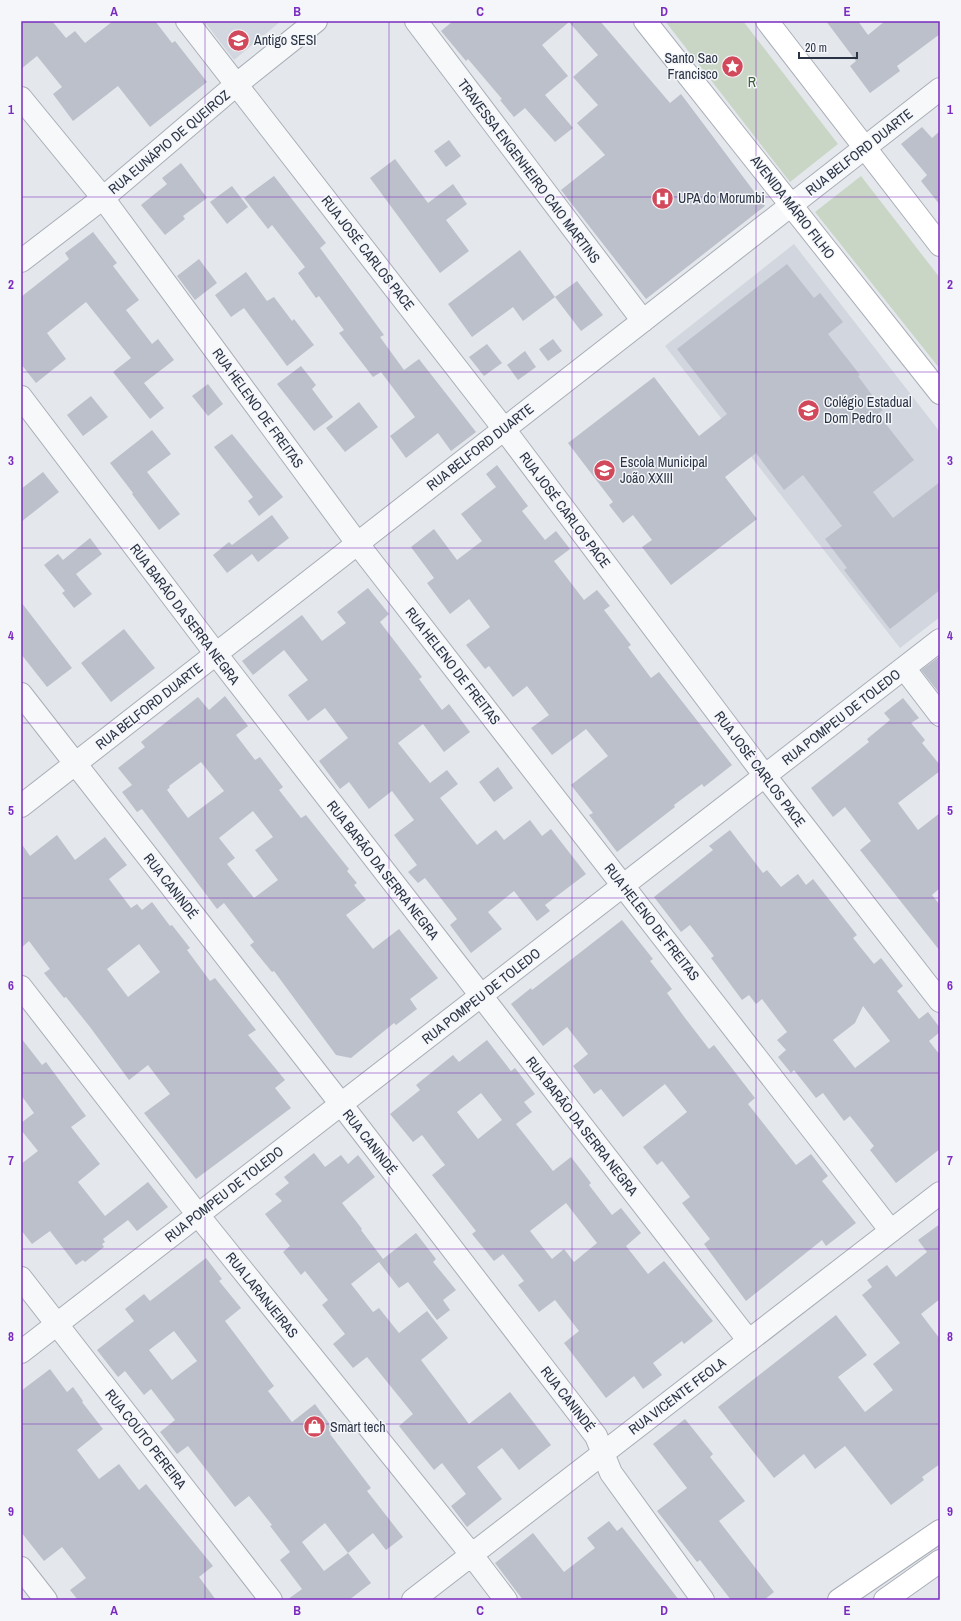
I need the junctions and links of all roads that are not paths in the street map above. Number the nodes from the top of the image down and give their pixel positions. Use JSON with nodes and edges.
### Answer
{"nodes":[{"id":1,"x":188,"y":21,"type":"edge"},
{"id":2,"x":316,"y":21,"type":"edge"},
{"id":3,"x":416,"y":21,"type":"edge"},
{"id":4,"x":645,"y":21,"type":"edge"},
{"id":5,"x":767,"y":21,"type":"edge"},
{"id":6,"x":237,"y":84,"type":"junction"},
{"id":7,"x":940,"y":89,"type":"edge"},
{"id":8,"x":21,"y":98,"type":"edge"},
{"id":9,"x":865,"y":147,"type":"junction"},
{"id":10,"x":103,"y":198,"type":"junction"},
{"id":11,"x":792,"y":204,"type":"junction"},
{"id":12,"x":940,"y":245,"type":"edge"},
{"id":13,"x":21,"y":261,"type":"edge"},
{"id":14,"x":643,"y":320,"type":"junction"},
{"id":15,"x":940,"y":393,"type":"edge"},
{"id":16,"x":21,"y":397,"type":"edge"},
{"id":17,"x":504,"y":429,"type":"junction"},
{"id":18,"x":357,"y":543,"type":"junction"},
{"id":19,"x":940,"y":640,"type":"edge"},
{"id":20,"x":216,"y":654,"type":"junction"},
{"id":21,"x":904,"y":668,"type":"junction"},
{"id":22,"x":21,"y":694,"type":"edge"},
{"id":23,"x":940,"y":715,"type":"edge"},
{"id":24,"x":75,"y":764,"type":"junction"},
{"id":25,"x":765,"y":776,"type":"junction"},
{"id":26,"x":21,"y":806,"type":"edge"},
{"id":27,"x":623,"y":885,"type":"junction"},
{"id":28,"x":21,"y":986,"type":"edge"},
{"id":29,"x":481,"y":996,"type":"junction"},
{"id":30,"x":940,"y":1001,"type":"edge"},
{"id":31,"x":341,"y":1104,"type":"junction"},
{"id":32,"x":940,"y":1193,"type":"edge"},
{"id":33,"x":198,"y":1215,"type":"junction"},
{"id":34,"x":891,"y":1230,"type":"junction"},
{"id":35,"x":21,"y":1278,"type":"edge"},
{"id":36,"x":57,"y":1324,"type":"junction"},
{"id":37,"x":749,"y":1341,"type":"junction"},
{"id":38,"x":21,"y":1352,"type":"edge"},
{"id":39,"x":603,"y":1453,"type":"junction"},
{"id":40,"x":940,"y":1531,"type":"edge"},
{"id":41,"x":471,"y":1554,"type":"junction"},
{"id":42,"x":940,"y":1561,"type":"edge"},
{"id":43,"x":21,"y":1568,"type":"edge"},
{"id":44,"x":842,"y":1599,"type":"edge"},
{"id":45,"x":46,"y":1600,"type":"edge"},
{"id":46,"x":271,"y":1600,"type":"edge"},
{"id":47,"x":413,"y":1600,"type":"edge"},
{"id":48,"x":506,"y":1600,"type":"edge"},
{"id":49,"x":703,"y":1600,"type":"edge"},
{"id":50,"x":885,"y":1600,"type":"edge"}],
"edges":[{"from":1,"to":6,"type":"street","name":"RUA JOSÉ CARLOS PACE"},
{"from":2,"to":6,"type":"street","name":"RUA EUNÁPIO DE QUEIROZ"},
{"from":3,"to":14,"type":"street","name":"TRAVESSA ENGENHEIRO CAIO MARTINS"},
{"from":4,"to":11,"type":"main road","name":"AVENIDA MÁRIO FILHO"},
{"from":5,"to":9,"type":"main road"},
{"from":6,"to":10,"type":"street","name":"RUA EUNÁPIO DE QUEIROZ"},
{"from":6,"to":17,"type":"street","name":"RUA JOSÉ CARLOS PACE"},
{"from":7,"to":9,"type":"street","name":"RUA BELFORD DUARTE"},
{"from":8,"to":10,"type":"street","name":"RUA HELENO DE FREITAS"},
{"from":9,"to":11,"type":"street","name":"RUA BELFORD DUARTE"},
{"from":9,"to":12,"type":"main road"},
{"from":10,"to":13,"type":"street","name":"RUA EUNÁPIO DE QUEIROZ"},
{"from":10,"to":18,"type":"street","name":"RUA HELENO DE FREITAS"},
{"from":11,"to":14,"type":"street","name":"RUA BELFORD DUARTE"},
{"from":11,"to":15,"type":"main road","name":"AVENIDA MÁRIO FILHO"},
{"from":14,"to":17,"type":"street","name":"RUA BELFORD DUARTE"},
{"from":16,"to":20,"type":"street","name":"RUA BARÃO DA SERRA NEGRA"},
{"from":17,"to":18,"type":"street","name":"RUA BELFORD DUARTE"},
{"from":17,"to":25,"type":"street","name":"RUA JOSÉ CARLOS PACE"},
{"from":18,"to":20,"type":"street","name":"RUA BELFORD DUARTE"},
{"from":18,"to":27,"type":"street","name":"RUA HELENO DE FREITAS"},
{"from":19,"to":21,"type":"street","name":"RUA POMPEU DE TOLEDO"},
{"from":20,"to":24,"type":"street","name":"RUA BELFORD DUARTE"},
{"from":20,"to":29,"type":"street","name":"RUA BARÃO DA SERRA NEGRA"},
{"from":21,"to":23,"type":"street"},
{"from":21,"to":25,"type":"street","name":"RUA POMPEU DE TOLEDO"},
{"from":22,"to":24,"type":"street","name":"RUA CANINDÉ"},
{"from":24,"to":26,"type":"street","name":"RUA BELFORD DUARTE"},
{"from":24,"to":31,"type":"street","name":"RUA CANINDÉ"},
{"from":25,"to":27,"type":"street","name":"RUA POMPEU DE TOLEDO"},
{"from":25,"to":30,"type":"street","name":"RUA JOSÉ CARLOS PACE"},
{"from":27,"to":29,"type":"street","name":"RUA POMPEU DE TOLEDO"},
{"from":27,"to":34,"type":"street","name":"RUA HELENO DE FREITAS"},
{"from":28,"to":33,"type":"street","name":"RUA LARANJEIRAS"},
{"from":29,"to":31,"type":"street","name":"RUA POMPEU DE TOLEDO"},
{"from":29,"to":37,"type":"street","name":"RUA BARÃO DA SERRA NEGRA"},
{"from":31,"to":33,"type":"street","name":"RUA POMPEU DE TOLEDO"},
{"from":31,"to":39,"type":"street","name":"RUA CANINDÉ"},
{"from":32,"to":34,"type":"street","name":"RUA VICENTE FEOLA"},
{"from":33,"to":36,"type":"street","name":"RUA POMPEU DE TOLEDO"},
{"from":33,"to":41,"type":"street","name":"RUA LARANJEIRAS"},
{"from":34,"to":37,"type":"street","name":"RUA VICENTE FEOLA"},
{"from":35,"to":36,"type":"street","name":"RUA COUTO PEREIRA"},
{"from":36,"to":38,"type":"street","name":"RUA POMPEU DE TOLEDO"},
{"from":36,"to":46,"type":"street","name":"RUA COUTO PEREIRA"},
{"from":37,"to":39,"type":"street","name":"RUA VICENTE FEOLA"},
{"from":39,"to":41,"type":"street","name":"RUA VICENTE FEOLA"},
{"from":39,"to":49,"type":"street","name":"RUA CANINDÉ"},
{"from":40,"to":44,"type":"main road"},
{"from":41,"to":47,"type":"street","name":"RUA VICENTE FEOLA"},
{"from":41,"to":48,"type":"street","name":"RUA LARANJEIRAS"},
{"from":42,"to":50,"type":"main road"},
{"from":43,"to":45,"type":"street"}]}
